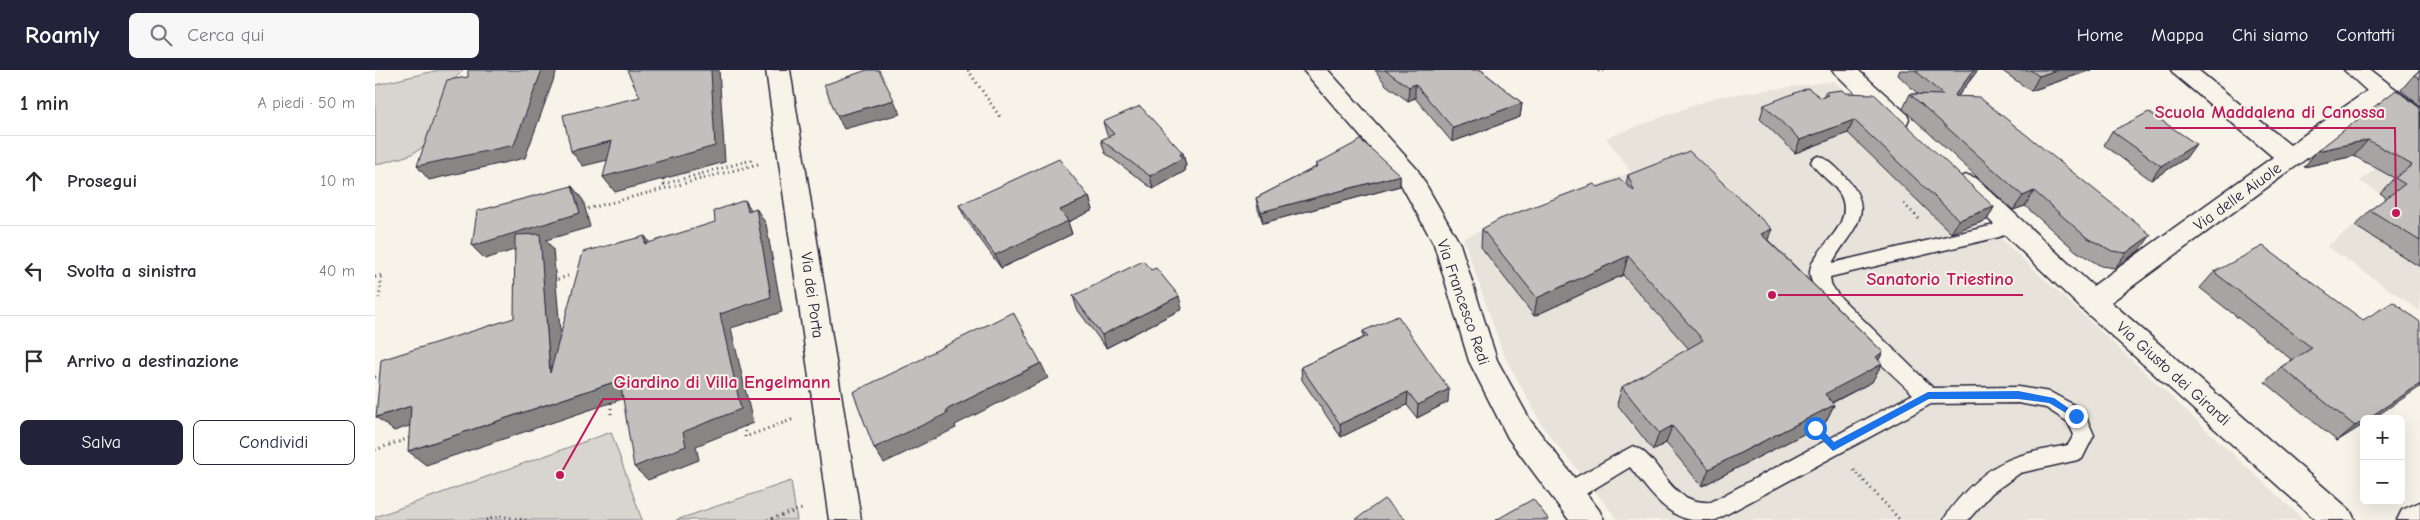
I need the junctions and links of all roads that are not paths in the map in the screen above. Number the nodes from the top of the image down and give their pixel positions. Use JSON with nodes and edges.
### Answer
{"nodes":[{"id":1,"x":778,"y":70,"type":"edge"},
{"id":2,"x":1315,"y":70,"type":"edge"},
{"id":3,"x":1844,"y":70,"type":"edge"},
{"id":4,"x":2183,"y":70,"type":"edge"},
{"id":5,"x":2356,"y":70,"type":"edge"},
{"id":6,"x":2381,"y":92,"type":"junction"},
{"id":7,"x":2420,"y":120,"type":"edge"},
{"id":8,"x":1917,"y":137,"type":"edge"},
{"id":9,"x":2290,"y":158,"type":"junction"},
{"id":10,"x":1819,"y":162,"type":"dead end"},
{"id":11,"x":1953,"y":171,"type":"edge"},
{"id":12,"x":2011,"y":225,"type":"junction"},
{"id":13,"x":1819,"y":273,"type":"junction"},
{"id":14,"x":2093,"y":301,"type":"junction"},
{"id":15,"x":1928,"y":396,"type":"junction"},
{"id":16,"x":1633,"y":455,"type":"joint"},
{"id":17,"x":1566,"y":494,"type":"junction"},
{"id":18,"x":2420,"y":516,"type":"edge"},
{"id":19,"x":845,"y":520,"type":"edge"},
{"id":20,"x":1588,"y":520,"type":"edge"},
{"id":21,"x":1955,"y":520,"type":"edge"},
{"id":22,"x":2339,"y":520,"type":"edge"},
{"id":23,"x":2413,"y":520,"type":"edge"}],
"edges":[{"from":1,"to":19,"type":"street","name":"Via dei Porta"},
{"from":2,"to":17,"type":"street","name":"Via Francesco Redi"},
{"from":3,"to":8,"type":"street"},
{"from":4,"to":9,"type":"street"},
{"from":5,"to":6,"type":"street"},
{"from":6,"to":7,"type":"street"},
{"from":6,"to":9,"type":"street","name":"Via delle Aiuole"},
{"from":9,"to":14,"type":"street","name":"Via delle Aiuole"},
{"from":10,"to":13,"type":"lane"},
{"from":11,"to":12,"type":"street","name":"Via Giusto dei Girardi"},
{"from":12,"to":13,"type":"lane"},
{"from":12,"to":14,"type":"street","name":"Via Giusto dei Girardi"},
{"from":13,"to":15,"type":"lane"},
{"from":14,"to":22,"type":"street","name":"Via Giusto dei Girardi"},
{"from":15,"to":16,"type":"lane"},
{"from":15,"to":21,"type":"lane"},
{"from":16,"to":17,"type":"lane"},
{"from":17,"to":20,"type":"street","name":"Via Francesco Redi"},
{"from":18,"to":23,"type":"street"}]}
